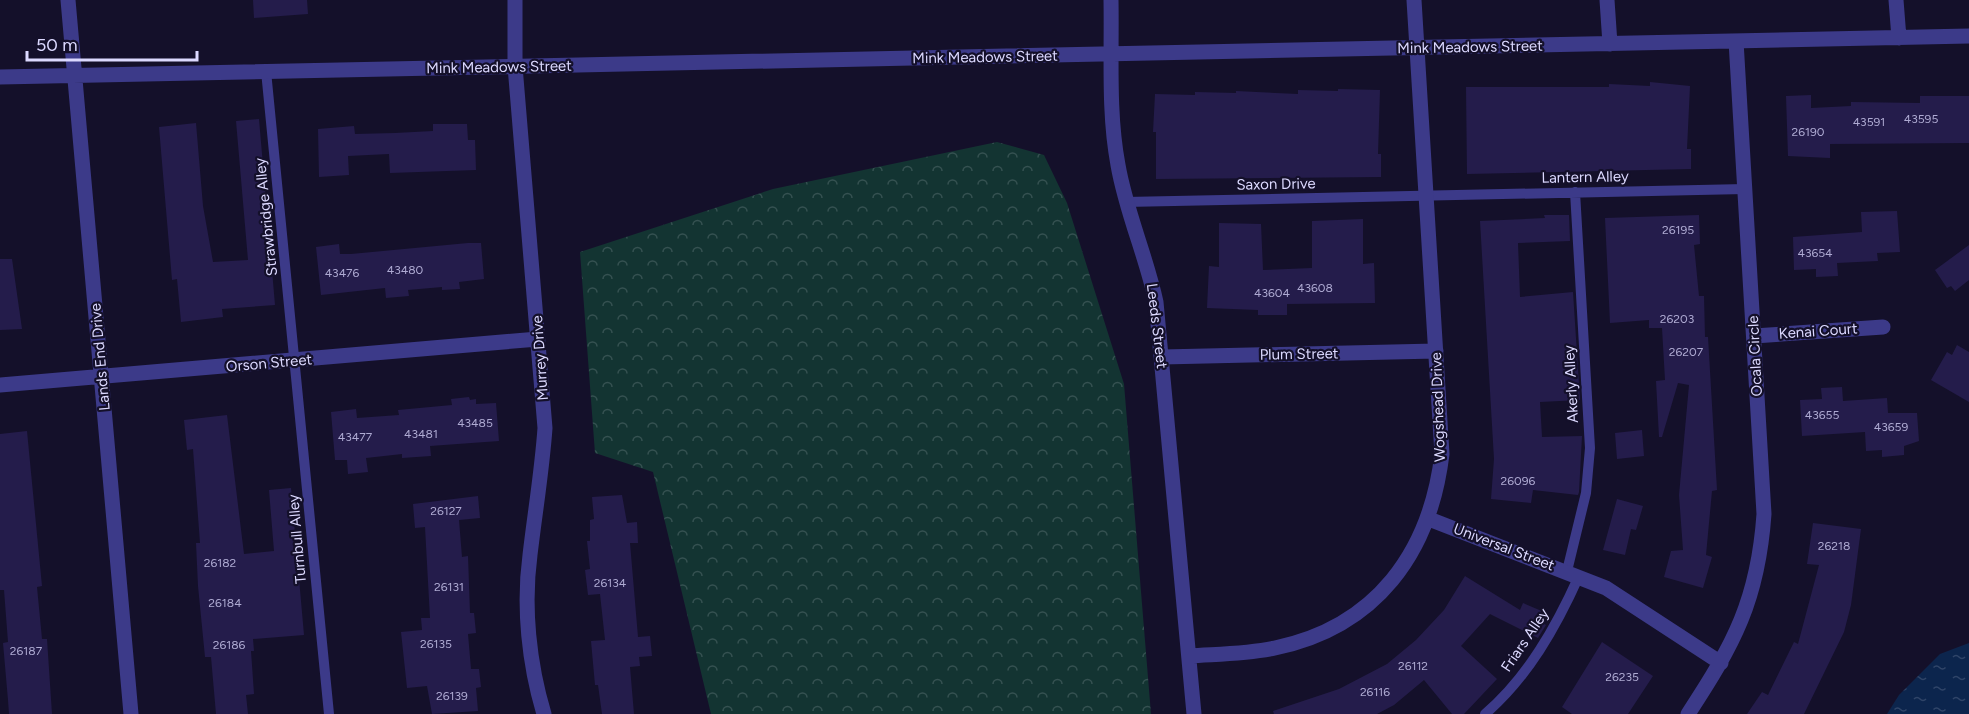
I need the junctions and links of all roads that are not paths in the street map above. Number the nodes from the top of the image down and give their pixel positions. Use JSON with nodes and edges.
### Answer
{"nodes":[{"id":1,"x":68,"y":0,"type":"edge"},
{"id":2,"x":515,"y":0,"type":"edge"},
{"id":3,"x":1111,"y":0,"type":"edge"},
{"id":4,"x":1414,"y":0,"type":"edge"},
{"id":5,"x":1607,"y":0,"type":"edge"},
{"id":6,"x":1896,"y":0,"type":"edge"},
{"id":7,"x":1969,"y":36,"type":"edge"},
{"id":8,"x":1899,"y":38,"type":"junction"},
{"id":9,"x":1736,"y":41,"type":"junction"},
{"id":10,"x":1610,"y":44,"type":"junction"},
{"id":11,"x":1417,"y":48,"type":"junction"},
{"id":12,"x":1112,"y":54,"type":"junction"},
{"id":13,"x":515,"y":66,"type":"junction"},
{"id":14,"x":266,"y":71,"type":"junction"},
{"id":15,"x":74,"y":75,"type":"junction"},
{"id":16,"x":0,"y":77,"type":"edge"},
{"id":17,"x":1745,"y":189,"type":"junction"},
{"id":18,"x":1575,"y":192,"type":"junction"},
{"id":19,"x":1426,"y":195,"type":"junction"},
{"id":20,"x":1125,"y":201,"type":"junction"},
{"id":21,"x":1882,"y":327,"type":"dead end"},
{"id":22,"x":1754,"y":336,"type":"junction"},
{"id":23,"x":538,"y":339,"type":"junction"},
{"id":24,"x":1436,"y":351,"type":"junction"},
{"id":25,"x":1162,"y":357,"type":"junction"},
{"id":26,"x":296,"y":360,"type":"junction"},
{"id":27,"x":102,"y":377,"type":"junction"},
{"id":28,"x":0,"y":385,"type":"edge"},
{"id":29,"x":1429,"y":519,"type":"junction"},
{"id":30,"x":1573,"y":574,"type":"junction"},
{"id":31,"x":1189,"y":657,"type":"junction"},
{"id":32,"x":1721,"y":663,"type":"junction"},
{"id":33,"x":131,"y":714,"type":"edge"},
{"id":34,"x":329,"y":714,"type":"edge"},
{"id":35,"x":544,"y":714,"type":"edge"},
{"id":36,"x":1194,"y":714,"type":"edge"},
{"id":37,"x":1485,"y":714,"type":"edge"},
{"id":38,"x":1688,"y":714,"type":"edge"}],
"edges":[{"from":1,"to":15,"type":"street","name":"Lands End Drive"},
{"from":2,"to":13,"type":"street","name":"Murrey Drive"},
{"from":3,"to":12,"type":"street","name":"Leeds Street"},
{"from":4,"to":11,"type":"street","name":"Wogshead Drive"},
{"from":5,"to":10,"type":"street"},
{"from":6,"to":8,"type":"street"},
{"from":7,"to":8,"type":"street","name":"Mink Meadows Street"},
{"from":8,"to":9,"type":"street","name":"Mink Meadows Street"},
{"from":9,"to":10,"type":"street","name":"Mink Meadows Street"},
{"from":9,"to":17,"type":"street","name":"Ocala Circle"},
{"from":10,"to":11,"type":"street","name":"Mink Meadows Street"},
{"from":11,"to":12,"type":"street","name":"Mink Meadows Street"},
{"from":11,"to":19,"type":"street","name":"Wogshead Drive"},
{"from":12,"to":13,"type":"street","name":"Mink Meadows Street"},
{"from":12,"to":20,"type":"street","name":"Leeds Street"},
{"from":13,"to":14,"type":"street","name":"Mink Meadows Street"},
{"from":13,"to":23,"type":"street","name":"Murrey Drive"},
{"from":14,"to":15,"type":"street","name":"Mink Meadows Street"},
{"from":14,"to":26,"type":"lane","name":"Strawbridge Alley"},
{"from":15,"to":16,"type":"street","name":"Mink Meadows Street"},
{"from":15,"to":27,"type":"street","name":"Lands End Drive"},
{"from":17,"to":18,"type":"lane","name":"Lantern Alley"},
{"from":17,"to":22,"type":"street","name":"Ocala Circle"},
{"from":18,"to":19,"type":"lane","name":"Lantern Alley"},
{"from":18,"to":30,"type":"lane","name":"Akerly Alley"},
{"from":19,"to":20,"type":"lane","name":"Saxon Drive"},
{"from":19,"to":24,"type":"street","name":"Wogshead Drive"},
{"from":20,"to":25,"type":"street","name":"Leeds Street"},
{"from":21,"to":22,"type":"street","name":"Kenai Court"},
{"from":22,"to":32,"type":"street","name":"Ocala Circle"},
{"from":23,"to":26,"type":"street","name":"Orson Street"},
{"from":23,"to":35,"type":"street","name":"Murrey Drive"},
{"from":24,"to":25,"type":"street","name":"Plum Street"},
{"from":24,"to":29,"type":"street","name":"Wogshead Drive"},
{"from":25,"to":31,"type":"street","name":"Leeds Street"},
{"from":26,"to":27,"type":"street","name":"Orson Street"},
{"from":26,"to":34,"type":"lane","name":"Turnbull Alley"},
{"from":27,"to":28,"type":"street","name":"Orson Street"},
{"from":27,"to":33,"type":"street","name":"Lands End Drive"},
{"from":29,"to":30,"type":"street","name":"Universal Street"},
{"from":29,"to":31,"type":"street","name":"Wogshead Drive"},
{"from":30,"to":32,"type":"street"},
{"from":30,"to":37,"type":"lane","name":"Friars Alley"},
{"from":31,"to":36,"type":"street"},
{"from":32,"to":38,"type":"street","name":"Ocala Circle"}]}
